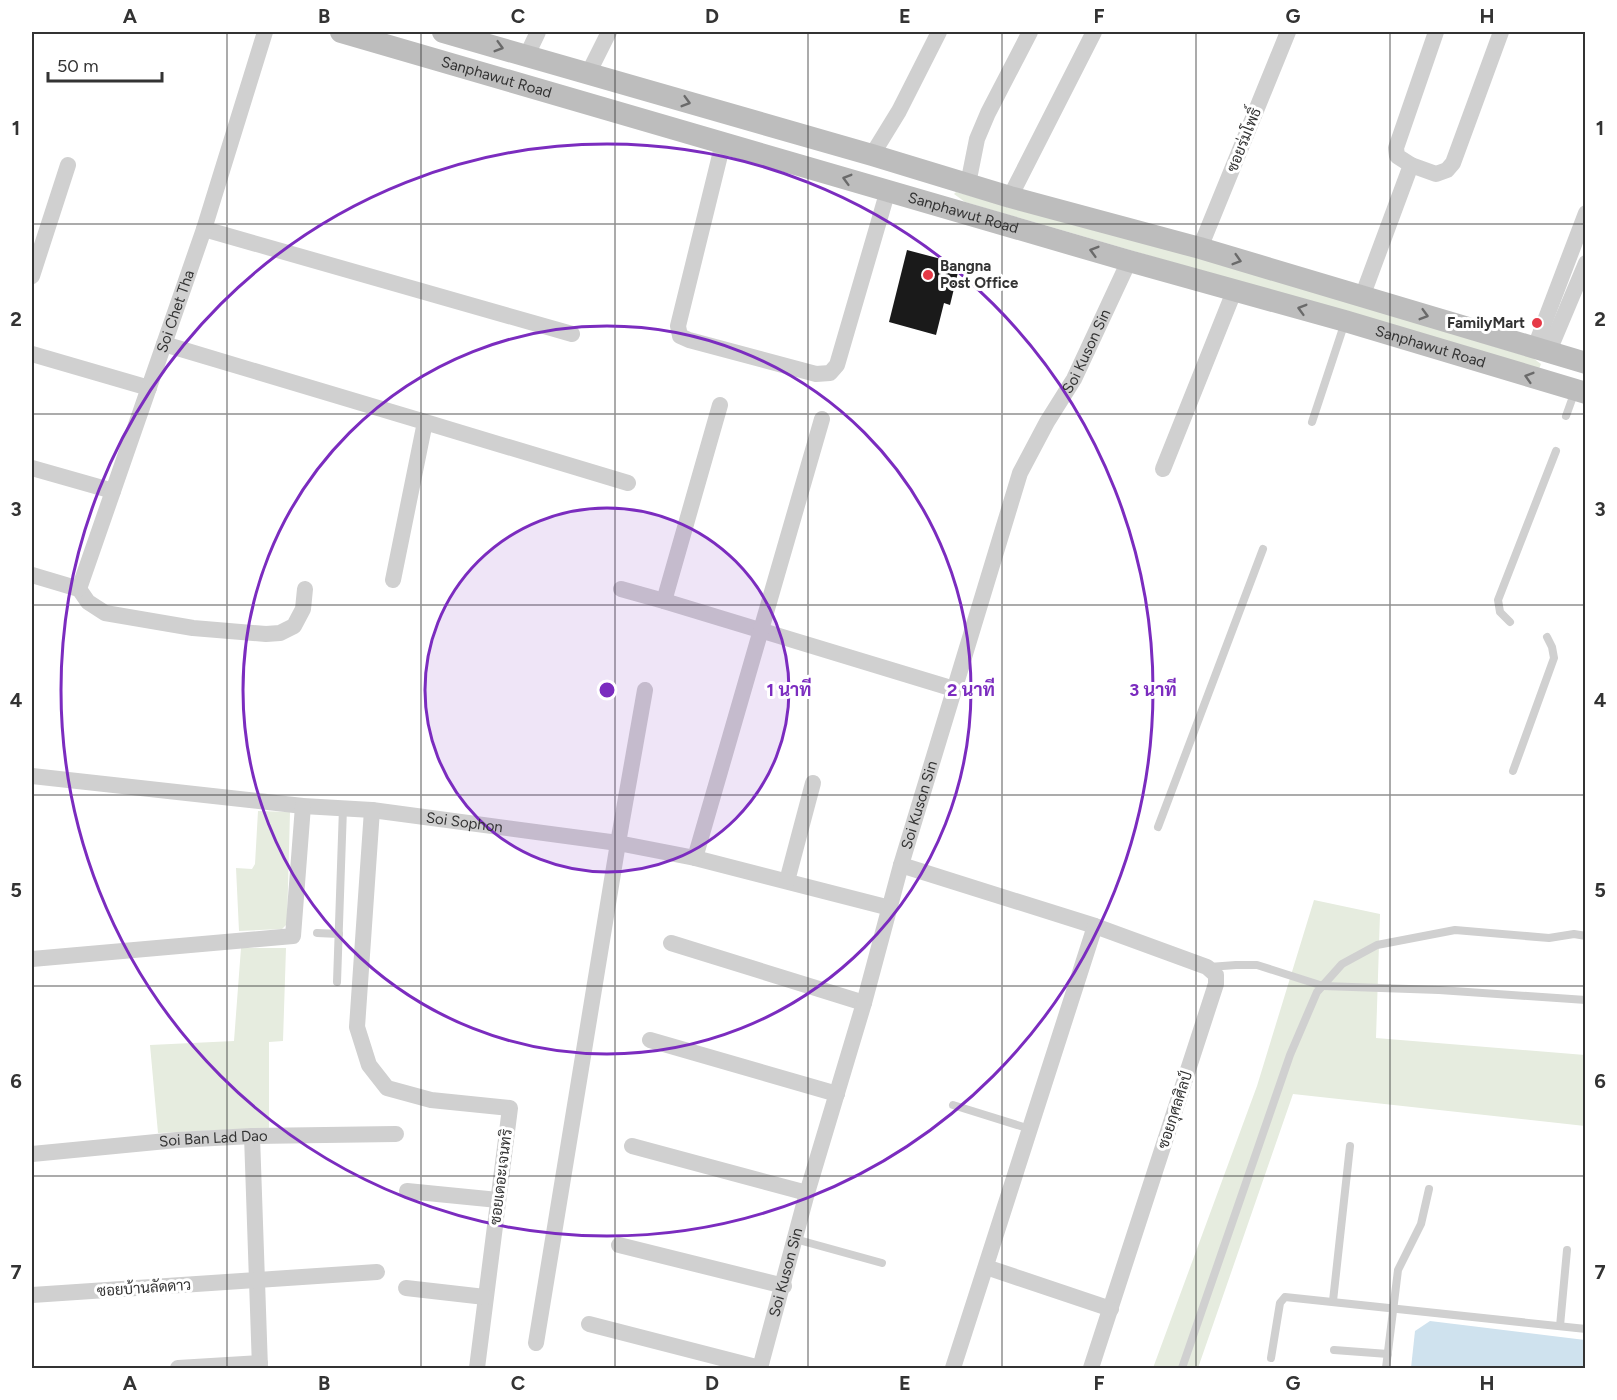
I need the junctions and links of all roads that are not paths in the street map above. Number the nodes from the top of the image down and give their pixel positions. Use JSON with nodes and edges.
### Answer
{"nodes":[{"id":1,"x":265,"y":32,"type":"edge"},
{"id":2,"x":341,"y":32,"type":"edge"},
{"id":3,"x":443,"y":32,"type":"edge"},
{"id":4,"x":538,"y":32,"type":"edge"},
{"id":5,"x":609,"y":32,"type":"edge"},
{"id":6,"x":939,"y":32,"type":"edge"},
{"id":7,"x":1030,"y":32,"type":"edge"},
{"id":8,"x":1094,"y":32,"type":"edge"},
{"id":9,"x":1288,"y":32,"type":"edge"},
{"id":10,"x":1436,"y":32,"type":"edge"},
{"id":11,"x":1501,"y":32,"type":"edge"},
{"id":12,"x":527,"y":55,"type":"junction"},
{"id":13,"x":588,"y":74,"type":"junction"},
{"id":14,"x":723,"y":143,"type":"junction"},
{"id":15,"x":872,"y":155,"type":"junction"},
{"id":16,"x":68,"y":165,"type":"dead end"},
{"id":17,"x":1411,"y":165,"type":"junction"},
{"id":18,"x":929,"y":171,"type":"junction"},
{"id":19,"x":968,"y":184,"type":"junction"},
{"id":20,"x":888,"y":190,"type":"junction"},
{"id":21,"x":1010,"y":197,"type":"junction"},
{"id":22,"x":922,"y":201,"type":"junction"},
{"id":23,"x":1586,"y":213,"type":"edge"},
{"id":24,"x":204,"y":229,"type":"junction"},
{"id":25,"x":1200,"y":248,"type":"junction"},
{"id":26,"x":1128,"y":261,"type":"junction"},
{"id":27,"x":1586,"y":262,"type":"edge"},
{"id":28,"x":32,"y":276,"type":"edge"},
{"id":29,"x":1235,"y":289,"type":"junction"},
{"id":30,"x":1362,"y":297,"type":"junction"},
{"id":31,"x":1345,"y":321,"type":"junction"},
{"id":32,"x":572,"y":334,"type":"dead end"},
{"id":33,"x":164,"y":344,"type":"junction"},
{"id":34,"x":1542,"y":349,"type":"junction"},
{"id":35,"x":32,"y":354,"type":"edge"},
{"id":36,"x":1584,"y":362,"type":"edge"},
{"id":37,"x":149,"y":388,"type":"junction"},
{"id":38,"x":1580,"y":392,"type":"edge"},
{"id":39,"x":720,"y":405,"type":"dead end"},
{"id":40,"x":1566,"y":416,"type":"dead end"},
{"id":41,"x":822,"y":419,"type":"dead end"},
{"id":42,"x":425,"y":422,"type":"junction"},
{"id":43,"x":1312,"y":423,"type":"dead end"},
{"id":44,"x":1556,"y":451,"type":"dead end"},
{"id":45,"x":32,"y":468,"type":"edge"},
{"id":46,"x":1163,"y":469,"type":"dead end"},
{"id":47,"x":628,"y":483,"type":"dead end"},
{"id":48,"x":113,"y":491,"type":"junction"},
{"id":49,"x":1263,"y":549,"type":"dead end"},
{"id":50,"x":32,"y":575,"type":"edge"},
{"id":51,"x":393,"y":580,"type":"dead end"},
{"id":52,"x":305,"y":589,"type":"dead end"},
{"id":53,"x":621,"y":589,"type":"dead end"},
{"id":54,"x":79,"y":590,"type":"junction"},
{"id":55,"x":664,"y":601,"type":"junction"},
{"id":56,"x":1510,"y":622,"type":"dead end"},
{"id":57,"x":760,"y":630,"type":"junction"},
{"id":58,"x":1547,"y":636,"type":"dead end"},
{"id":59,"x":954,"y":689,"type":"junction"},
{"id":60,"x":645,"y":690,"type":"dead end"},
{"id":61,"x":1513,"y":771,"type":"dead end"},
{"id":62,"x":32,"y":776,"type":"edge"},
{"id":63,"x":813,"y":783,"type":"dead end"},
{"id":64,"x":303,"y":806,"type":"junction"},
{"id":65,"x":343,"y":808,"type":"junction"},
{"id":66,"x":372,"y":810,"type":"junction"},
{"id":67,"x":1158,"y":827,"type":"dead end"},
{"id":68,"x":618,"y":843,"type":"junction"},
{"id":69,"x":695,"y":858,"type":"junction"},
{"id":70,"x":901,"y":865,"type":"junction"},
{"id":71,"x":787,"y":881,"type":"junction"},
{"id":72,"x":890,"y":908,"type":"junction"},
{"id":73,"x":1095,"y":926,"type":"junction"},
{"id":74,"x":317,"y":933,"type":"dead end"},
{"id":75,"x":339,"y":934,"type":"junction"},
{"id":76,"x":1586,"y":936,"type":"edge"},
{"id":77,"x":670,"y":943,"type":"dead end"},
{"id":78,"x":32,"y":959,"type":"edge"},
{"id":79,"x":1207,"y":967,"type":"junction"},
{"id":80,"x":337,"y":982,"type":"dead end"},
{"id":81,"x":1323,"y":986,"type":"junction"},
{"id":82,"x":1586,"y":1000,"type":"edge"},
{"id":83,"x":864,"y":1003,"type":"junction"},
{"id":84,"x":650,"y":1040,"type":"dead end"},
{"id":85,"x":837,"y":1094,"type":"junction"},
{"id":86,"x":953,"y":1105,"type":"dead end"},
{"id":87,"x":1030,"y":1130,"type":"junction"},
{"id":88,"x":396,"y":1134,"type":"dead end"},
{"id":89,"x":252,"y":1136,"type":"junction"},
{"id":90,"x":632,"y":1146,"type":"dead end"},
{"id":91,"x":1350,"y":1146,"type":"dead end"},
{"id":92,"x":32,"y":1154,"type":"edge"},
{"id":93,"x":1429,"y":1189,"type":"dead end"},
{"id":94,"x":407,"y":1191,"type":"dead end"},
{"id":95,"x":807,"y":1193,"type":"junction"},
{"id":96,"x":498,"y":1200,"type":"junction"},
{"id":97,"x":795,"y":1239,"type":"junction"},
{"id":98,"x":619,"y":1245,"type":"dead end"},
{"id":99,"x":1567,"y":1250,"type":"dead end"},
{"id":100,"x":882,"y":1263,"type":"dead end"},
{"id":101,"x":986,"y":1267,"type":"junction"},
{"id":102,"x":377,"y":1272,"type":"dead end"},
{"id":103,"x":257,"y":1280,"type":"junction"},
{"id":104,"x":783,"y":1286,"type":"junction"},
{"id":105,"x":406,"y":1288,"type":"dead end"},
{"id":106,"x":32,"y":1295,"type":"edge"},
{"id":107,"x":485,"y":1297,"type":"junction"},
{"id":108,"x":1333,"y":1301,"type":"junction"},
{"id":109,"x":1393,"y":1308,"type":"junction"},
{"id":110,"x":1111,"y":1309,"type":"junction"},
{"id":111,"x":589,"y":1324,"type":"dead end"},
{"id":112,"x":1560,"y":1326,"type":"junction"},
{"id":113,"x":1586,"y":1329,"type":"edge"},
{"id":114,"x":536,"y":1343,"type":"dead end"},
{"id":115,"x":1334,"y":1350,"type":"dead end"},
{"id":116,"x":1388,"y":1354,"type":"junction"},
{"id":117,"x":1271,"y":1358,"type":"dead end"},
{"id":118,"x":260,"y":1366,"type":"edge"},
{"id":119,"x":178,"y":1368,"type":"edge"},
{"id":120,"x":477,"y":1368,"type":"edge"},
{"id":121,"x":760,"y":1368,"type":"edge"},
{"id":122,"x":953,"y":1368,"type":"edge"},
{"id":123,"x":1091,"y":1368,"type":"edge"},
{"id":124,"x":1182,"y":1368,"type":"edge"},
{"id":125,"x":1386,"y":1368,"type":"edge"}],
"edges":[{"from":1,"to":24,"type":"street","name":"Soi Chet Tha"},
{"from":2,"to":14,"type":"main road","name":"Sanphawut Road"},
{"from":3,"to":12,"type":"main road","name":"Sanphawut Road","one_way":true},
{"from":4,"to":12,"type":"street"},
{"from":5,"to":13,"type":"street"},
{"from":6,"to":15,"type":"street"},
{"from":7,"to":19,"type":"street"},
{"from":8,"to":21,"type":"street"},
{"from":9,"to":25,"type":"street","name":"ซอยร่มโพธิ์"},
{"from":10,"to":17,"type":"street"},
{"from":11,"to":17,"type":"street"},
{"from":12,"to":13,"type":"main road","name":"Sanphawut Road"},
{"from":13,"to":15,"type":"main road","name":"Sanphawut Road","one_way":true},
{"from":20,"to":14,"type":"main road","name":"Sanphawut Road","one_way":true},
{"from":14,"to":20,"type":"street"},
{"from":15,"to":18,"type":"main road","name":"Sanphawut Road"},
{"from":16,"to":28,"type":"street"},
{"from":17,"to":30,"type":"street"},
{"from":18,"to":19,"type":"main road","name":"Sanphawut Road"},
{"from":18,"to":22,"type":"main road"},
{"from":19,"to":21,"type":"main road","name":"Sanphawut Road"},
{"from":20,"to":22,"type":"main road","name":"Sanphawut Road"},
{"from":21,"to":25,"type":"main road","name":"Sanphawut Road"},
{"from":26,"to":22,"type":"main road","name":"Sanphawut Road","one_way":true},
{"from":23,"to":34,"type":"street"},
{"from":24,"to":32,"type":"street"},
{"from":24,"to":33,"type":"street","name":"Soi Chet Tha"},
{"from":25,"to":30,"type":"main road","name":"Sanphawut Road","one_way":true},
{"from":26,"to":29,"type":"main road","name":"Sanphawut Road"},
{"from":26,"to":59,"type":"street","name":"Soi Kuson Sin"},
{"from":27,"to":34,"type":"street"},
{"from":31,"to":29,"type":"main road","name":"Sanphawut Road","one_way":true},
{"from":29,"to":46,"type":"street"},
{"from":30,"to":34,"type":"main road","name":"Sanphawut Road","one_way":true},
{"from":38,"to":31,"type":"main road","name":"Sanphawut Road","one_way":true},
{"from":31,"to":43,"type":"lane"},
{"from":33,"to":37,"type":"street","name":"Soi Chet Tha"},
{"from":33,"to":42,"type":"street"},
{"from":34,"to":36,"type":"main road","name":"Sanphawut Road"},
{"from":35,"to":37,"type":"street"},
{"from":36,"to":38,"type":"main road"},
{"from":37,"to":48,"type":"street","name":"Soi Chet Tha"},
{"from":38,"to":40,"type":"lane"},
{"from":39,"to":55,"type":"street"},
{"from":41,"to":57,"type":"street"},
{"from":42,"to":47,"type":"street"},
{"from":42,"to":51,"type":"street"},
{"from":44,"to":56,"type":"lane"},
{"from":45,"to":48,"type":"street"},
{"from":48,"to":54,"type":"street","name":"Soi Chet Tha"},
{"from":49,"to":67,"type":"lane"},
{"from":50,"to":54,"type":"street"},
{"from":52,"to":54,"type":"street"},
{"from":53,"to":55,"type":"street"},
{"from":55,"to":57,"type":"street"},
{"from":57,"to":59,"type":"street"},
{"from":57,"to":69,"type":"street"},
{"from":58,"to":61,"type":"lane"},
{"from":59,"to":70,"type":"street","name":"Soi Kuson Sin"},
{"from":60,"to":68,"type":"street"},
{"from":62,"to":64,"type":"street","name":"Soi Sophon"},
{"from":63,"to":71,"type":"street"},
{"from":64,"to":65,"type":"street","name":"Soi Sophon"},
{"from":64,"to":78,"type":"street"},
{"from":65,"to":66,"type":"street","name":"Soi Sophon"},
{"from":65,"to":75,"type":"lane"},
{"from":66,"to":68,"type":"street","name":"Soi Sophon"},
{"from":66,"to":96,"type":"street","name":"ซอยเดอะเจนทริ"},
{"from":68,"to":69,"type":"street","name":"Soi Sophon"},
{"from":68,"to":114,"type":"street"},
{"from":69,"to":71,"type":"street","name":"Soi Sophon"},
{"from":70,"to":72,"type":"street","name":"Soi Kuson Sin"},
{"from":70,"to":73,"type":"street"},
{"from":71,"to":72,"type":"street","name":"Soi Sophon"},
{"from":72,"to":83,"type":"street","name":"Soi Kuson Sin"},
{"from":73,"to":79,"type":"street"},
{"from":73,"to":87,"type":"street"},
{"from":74,"to":75,"type":"lane"},
{"from":75,"to":80,"type":"lane"},
{"from":76,"to":81,"type":"lane"},
{"from":77,"to":83,"type":"street"},
{"from":79,"to":81,"type":"lane"},
{"from":79,"to":110,"type":"street","name":"ซอยกุศลศิลป์"},
{"from":81,"to":82,"type":"lane"},
{"from":81,"to":124,"type":"lane"},
{"from":83,"to":85,"type":"street","name":"Soi Kuson Sin"},
{"from":84,"to":85,"type":"street"},
{"from":85,"to":95,"type":"street","name":"Soi Kuson Sin"},
{"from":86,"to":87,"type":"lane"},
{"from":87,"to":101,"type":"street"},
{"from":88,"to":89,"type":"street","name":"Soi Ban Lad Dao"},
{"from":89,"to":92,"type":"street","name":"Soi Ban Lad Dao"},
{"from":89,"to":103,"type":"street"},
{"from":90,"to":95,"type":"street"},
{"from":91,"to":108,"type":"lane"},
{"from":93,"to":109,"type":"lane"},
{"from":94,"to":96,"type":"street"},
{"from":95,"to":97,"type":"street","name":"Soi Kuson Sin"},
{"from":96,"to":107,"type":"street","name":"ซอยเดอะเจนทริ"},
{"from":97,"to":100,"type":"lane"},
{"from":97,"to":104,"type":"street","name":"Soi Kuson Sin"},
{"from":98,"to":104,"type":"street"},
{"from":99,"to":112,"type":"lane"},
{"from":101,"to":110,"type":"street"},
{"from":101,"to":122,"type":"street"},
{"from":102,"to":103,"type":"street","name":"ซอยบ้านลัดดาว"},
{"from":103,"to":106,"type":"street","name":"ซอยบ้านลัดดาว"},
{"from":103,"to":118,"type":"street"},
{"from":104,"to":121,"type":"street","name":"Soi Kuson Sin"},
{"from":105,"to":107,"type":"street"},
{"from":107,"to":120,"type":"street","name":"ซอยเดอะเจนทริ"},
{"from":108,"to":109,"type":"lane"},
{"from":108,"to":117,"type":"lane"},
{"from":109,"to":112,"type":"lane"},
{"from":109,"to":116,"type":"lane"},
{"from":110,"to":123,"type":"street","name":"ซอยกุศลศิลป์"},
{"from":111,"to":121,"type":"street"},
{"from":112,"to":113,"type":"lane"},
{"from":115,"to":116,"type":"lane"},
{"from":116,"to":125,"type":"lane"},
{"from":118,"to":119,"type":"street"}]}
